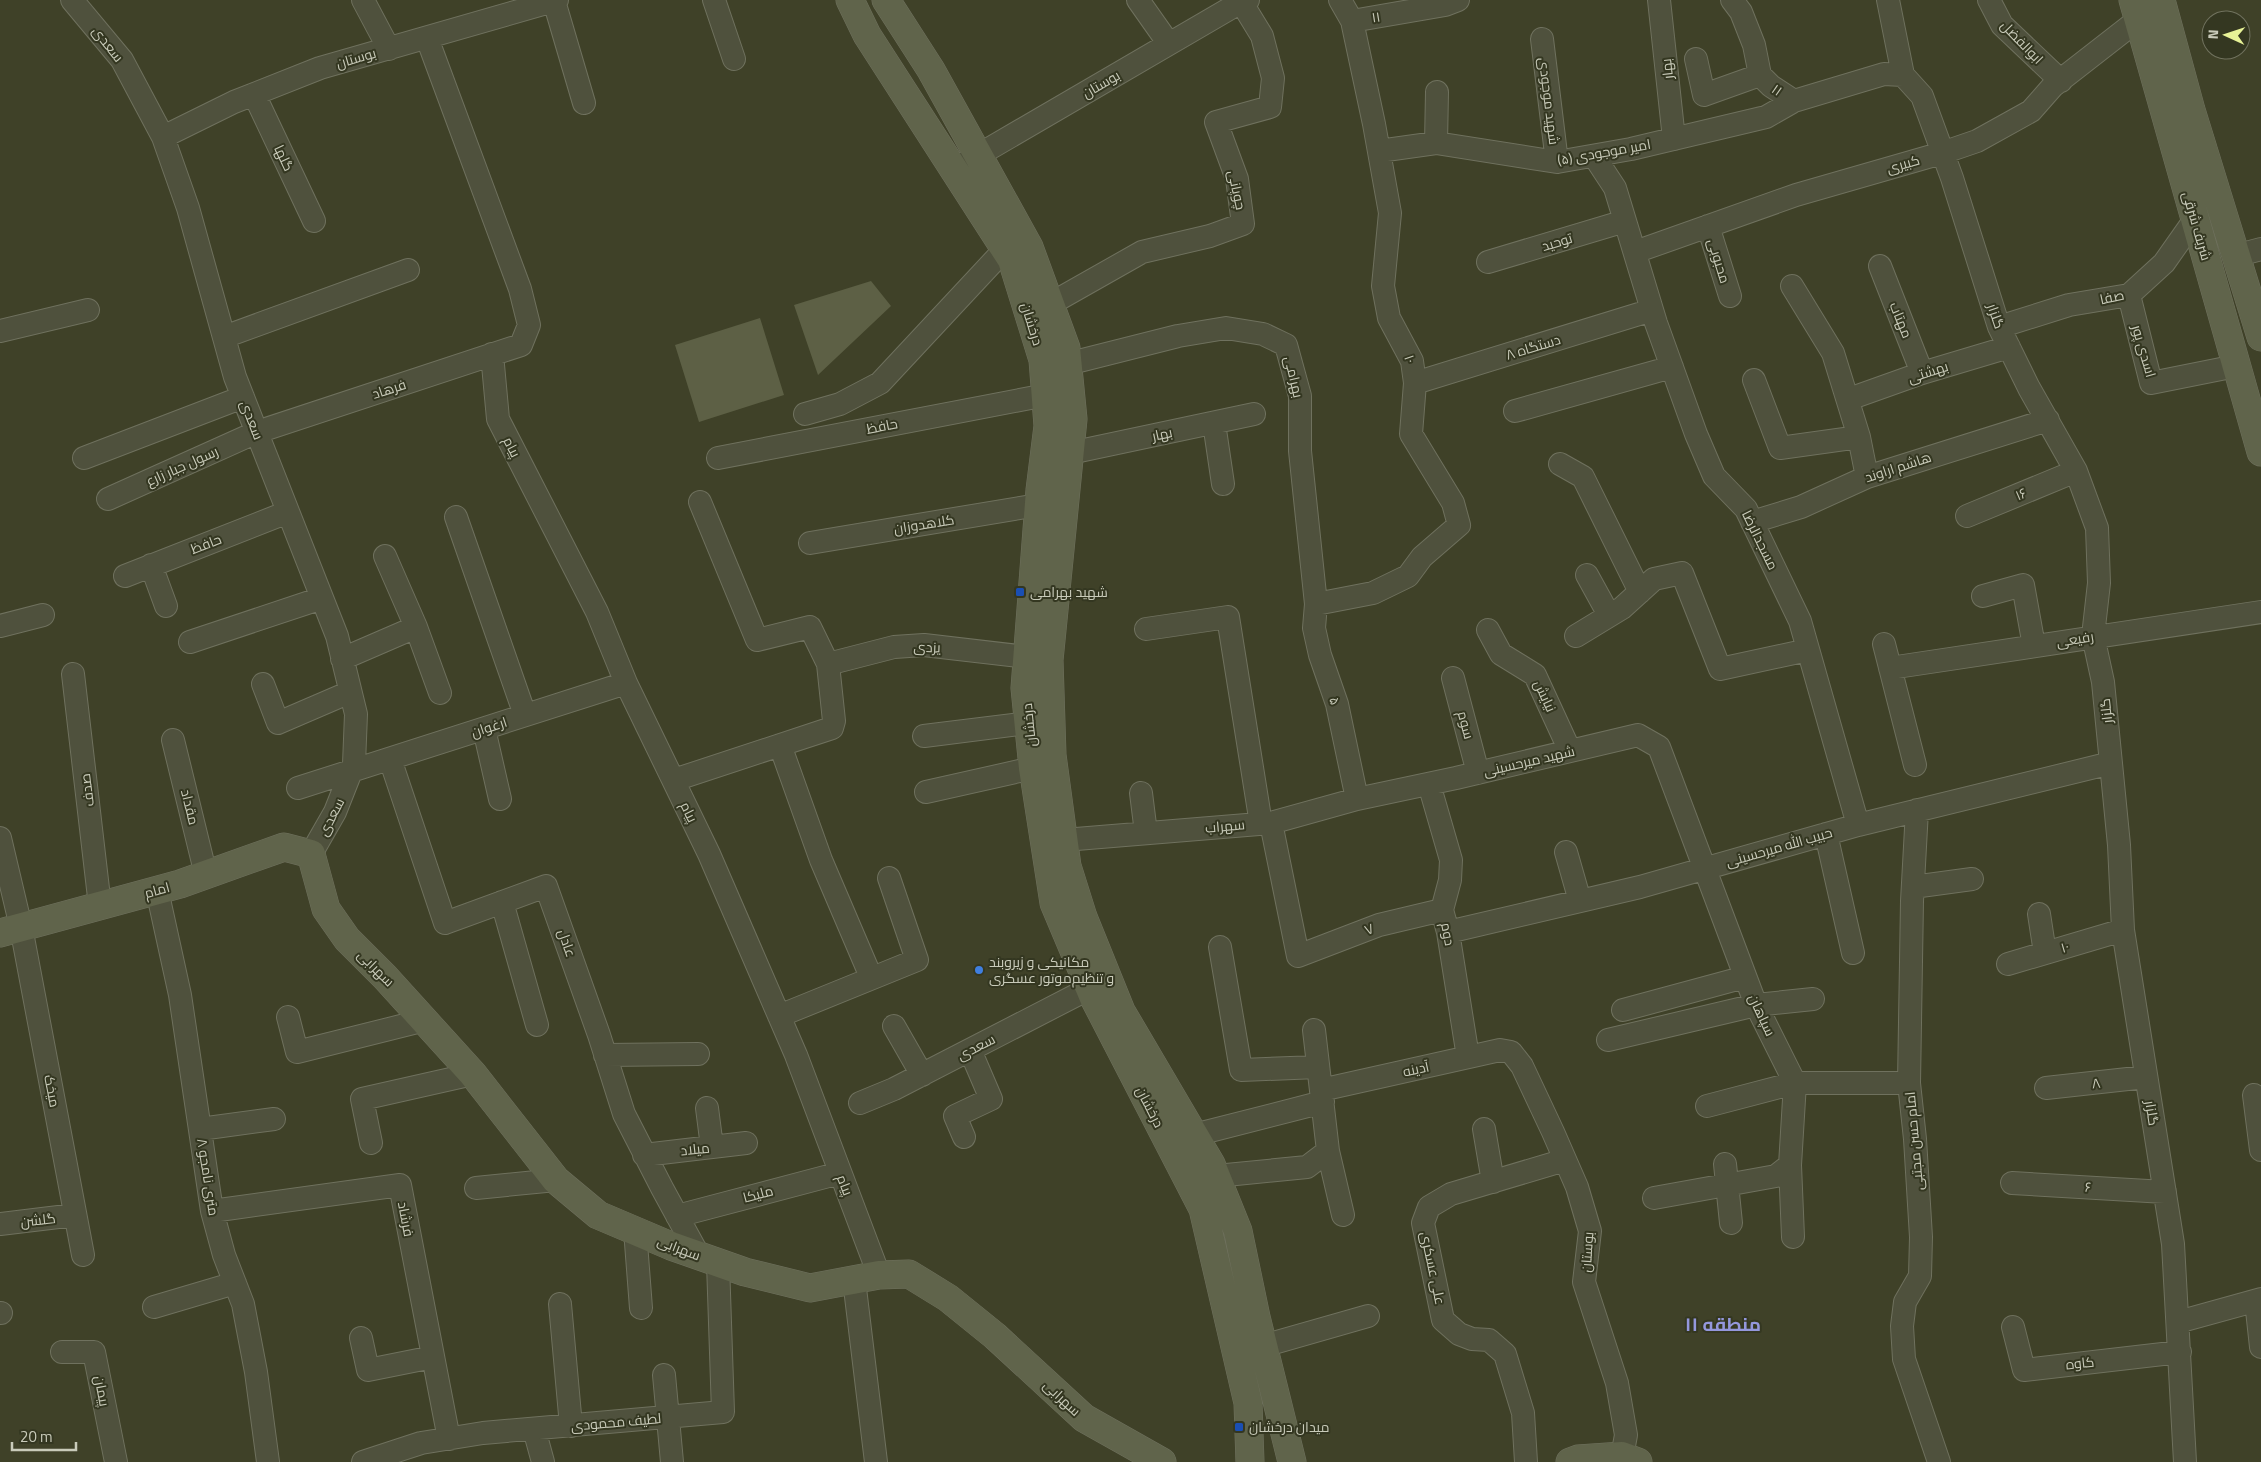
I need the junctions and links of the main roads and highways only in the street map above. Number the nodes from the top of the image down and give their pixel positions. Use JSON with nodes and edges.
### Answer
{"nodes":[{"id":1,"x":850,"y":0,"type":"edge"},
{"id":2,"x":886,"y":0,"type":"edge"},
{"id":3,"x":2160,"y":0,"type":"edge"},
{"id":4,"x":2136,"y":10,"type":"edge"},
{"id":5,"x":1040,"y":310,"type":"junction"},
{"id":6,"x":2261,"y":337,"type":"edge"},
{"id":7,"x":2261,"y":452,"type":"edge"},
{"id":8,"x":1054,"y":841,"type":"junction"},
{"id":9,"x":311,"y":854,"type":"joint"},
{"id":10,"x":10,"y":930,"type":"edge"},
{"id":11,"x":1627,"y":1460,"type":"edge"},
{"id":12,"x":1162,"y":1462,"type":"edge"},
{"id":13,"x":1250,"y":1462,"type":"edge"},
{"id":14,"x":1292,"y":1462,"type":"edge"},
{"id":15,"x":1570,"y":1462,"type":"edge"}],
"edges":[{"from":1,"to":5,"type":"main road","name":"درخشان"},
{"from":2,"to":5,"type":"main road","name":"درخشان"},
{"from":3,"to":6,"type":"main road","name":"شریف شرقی"},
{"from":4,"to":7,"type":"main road","name":"شریف شرقی"},
{"from":5,"to":8,"type":"main road","name":"درخشان"},
{"from":5,"to":8,"type":"main road","name":"درخشان"},
{"from":8,"to":13,"type":"main road","name":"درخشان"},
{"from":8,"to":14,"type":"main road","name":"درخشان"},
{"from":9,"to":10,"type":"main road","name":"امام"},
{"from":9,"to":12,"type":"main road","name":"سهرابی"},
{"from":11,"to":15,"type":"main road"}]}
